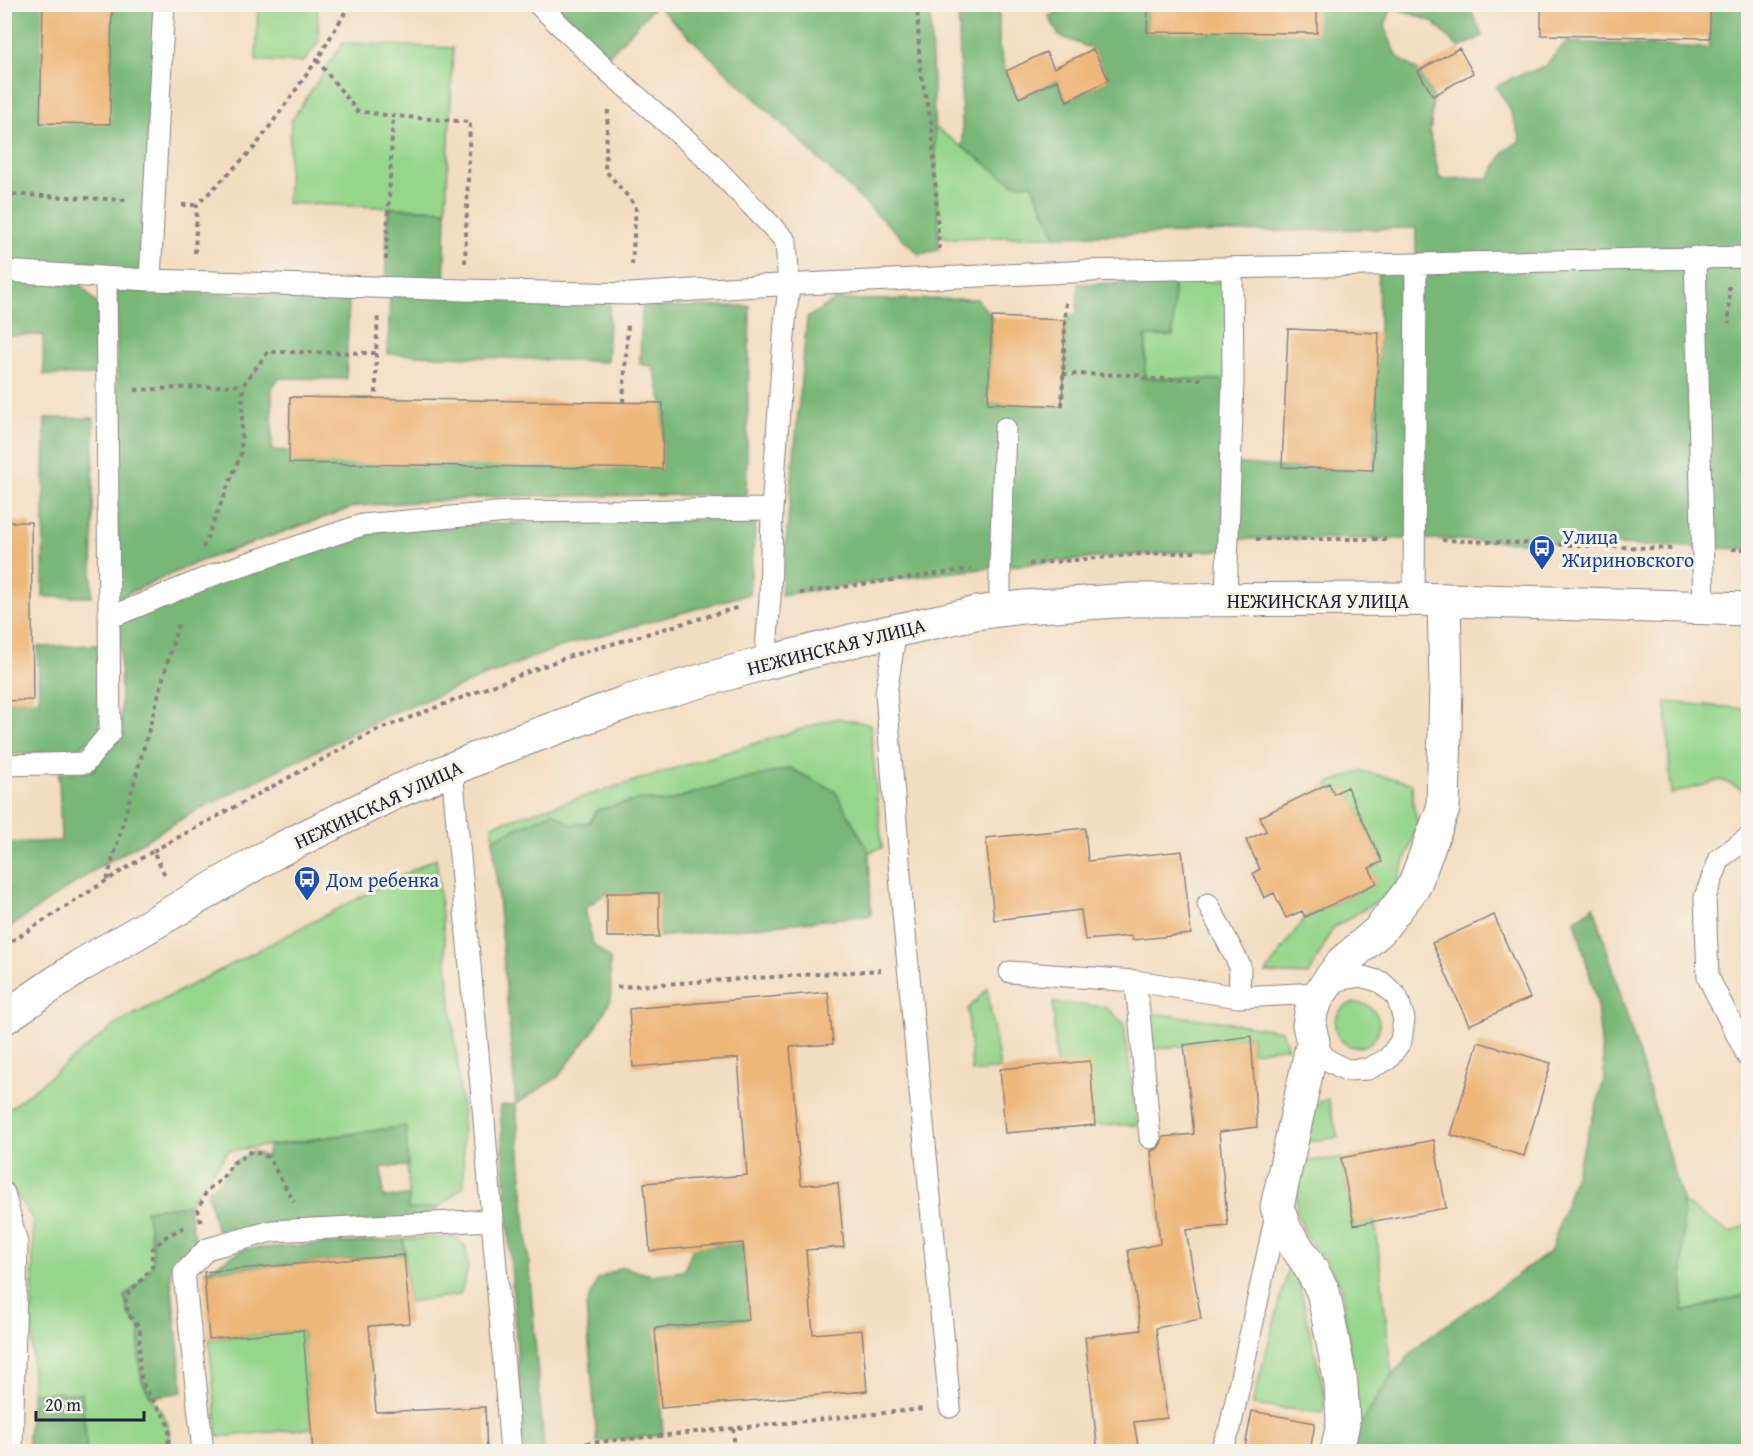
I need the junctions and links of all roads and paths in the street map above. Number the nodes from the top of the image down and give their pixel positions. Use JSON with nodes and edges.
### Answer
{"nodes":[{"id":1,"x":164,"y":4,"type":"edge"},
{"id":2,"x":350,"y":4,"type":"edge"},
{"id":3,"x":538,"y":4,"type":"edge"},
{"id":4,"x":917,"y":4,"type":"edge"},
{"id":5,"x":316,"y":60,"type":"junction"},
{"id":6,"x":610,"y":73,"type":"junction"},
{"id":7,"x":393,"y":116,"type":"junction"},
{"id":8,"x":4,"y":194,"type":"edge"},
{"id":9,"x":154,"y":202,"type":"junction"},
{"id":10,"x":197,"y":205,"type":"junction"},
{"id":11,"x":1749,"y":257,"type":"edge"},
{"id":12,"x":1695,"y":258,"type":"junction"},
{"id":13,"x":1416,"y":265,"type":"junction"},
{"id":14,"x":1232,"y":269,"type":"junction"},
{"id":15,"x":4,"y":271,"type":"edge"},
{"id":16,"x":1080,"y":271,"type":"junction"},
{"id":17,"x":940,"y":277,"type":"junction"},
{"id":18,"x":106,"y":278,"type":"junction"},
{"id":19,"x":150,"y":280,"type":"junction"},
{"id":20,"x":194,"y":281,"type":"junction"},
{"id":21,"x":789,"y":286,"type":"junction"},
{"id":22,"x":385,"y":287,"type":"junction"},
{"id":23,"x":464,"y":290,"type":"junction"},
{"id":24,"x":630,"y":294,"type":"junction"},
{"id":25,"x":376,"y":353,"type":"dead end"},
{"id":26,"x":1063,"y":374,"type":"junction"},
{"id":27,"x":1233,"y":380,"type":"junction"},
{"id":28,"x":243,"y":385,"type":"dead end"},
{"id":29,"x":107,"y":391,"type":"junction"},
{"id":30,"x":376,"y":399,"type":"dead end"},
{"id":31,"x":623,"y":402,"type":"dead end"},
{"id":32,"x":1062,"y":406,"type":"dead end"},
{"id":33,"x":1005,"y":428,"type":"dead end"},
{"id":34,"x":772,"y":510,"type":"junction"},
{"id":35,"x":1414,"y":539,"type":"junction"},
{"id":36,"x":1749,"y":549,"type":"edge"},
{"id":37,"x":1702,"y":550,"type":"junction"},
{"id":38,"x":1226,"y":599,"type":"junction"},
{"id":39,"x":1429,"y":600,"type":"junction"},
{"id":40,"x":1704,"y":608,"type":"junction"},
{"id":41,"x":1749,"y":609,"type":"edge"},
{"id":42,"x":1000,"y":610,"type":"junction"},
{"id":43,"x":109,"y":618,"type":"junction"},
{"id":44,"x":896,"y":630,"type":"junction"},
{"id":45,"x":765,"y":663,"type":"junction"},
{"id":46,"x":4,"y":765,"type":"edge"},
{"id":47,"x":452,"y":769,"type":"junction"},
{"id":48,"x":1749,"y":838,"type":"edge"},
{"id":49,"x":1208,"y":904,"type":"dead end"},
{"id":50,"x":180,"y":908,"type":"junction"},
{"id":51,"x":4,"y":946,"type":"edge"},
{"id":52,"x":908,"y":968,"type":"junction"},
{"id":53,"x":1010,"y":972,"type":"dead end"},
{"id":54,"x":1135,"y":981,"type":"junction"},
{"id":55,"x":618,"y":987,"type":"dead end"},
{"id":56,"x":1320,"y":993,"type":"junction"},
{"id":57,"x":1239,"y":997,"type":"junction"},
{"id":58,"x":4,"y":1018,"type":"edge"},
{"id":59,"x":1313,"y":1042,"type":"junction"},
{"id":60,"x":1749,"y":1057,"type":"edge"},
{"id":61,"x":1150,"y":1138,"type":"dead end"},
{"id":62,"x":4,"y":1193,"type":"edge"},
{"id":63,"x":1277,"y":1207,"type":"junction"},
{"id":64,"x":200,"y":1218,"type":"junction"},
{"id":65,"x":492,"y":1220,"type":"junction"},
{"id":66,"x":309,"y":1229,"type":"junction"},
{"id":67,"x":207,"y":1249,"type":"junction"},
{"id":68,"x":950,"y":1407,"type":"joint"},
{"id":69,"x":733,"y":1428,"type":"junction"},
{"id":70,"x":559,"y":1446,"type":"dead end"},
{"id":71,"x":12,"y":1452,"type":"edge"},
{"id":72,"x":165,"y":1452,"type":"edge"},
{"id":73,"x":203,"y":1452,"type":"edge"},
{"id":74,"x":511,"y":1452,"type":"edge"},
{"id":75,"x":735,"y":1452,"type":"edge"},
{"id":76,"x":1220,"y":1452,"type":"edge"},
{"id":77,"x":1337,"y":1452,"type":"edge"}],
"edges":[{"from":1,"to":9,"type":"lane"},
{"from":2,"to":5,"type":"path"},
{"from":3,"to":6,"type":"lane"},
{"from":4,"to":17,"type":"path"},
{"from":5,"to":7,"type":"path"},
{"from":5,"to":10,"type":"path"},
{"from":6,"to":21,"type":"lane"},
{"from":6,"to":24,"type":"path"},
{"from":7,"to":22,"type":"path"},
{"from":7,"to":23,"type":"path"},
{"from":8,"to":9,"type":"path"},
{"from":9,"to":10,"type":"path"},
{"from":9,"to":19,"type":"lane"},
{"from":10,"to":20,"type":"path"},
{"from":11,"to":12,"type":"lane"},
{"from":12,"to":13,"type":"lane"},
{"from":12,"to":37,"type":"lane"},
{"from":13,"to":14,"type":"lane"},
{"from":13,"to":35,"type":"lane"},
{"from":14,"to":16,"type":"lane"},
{"from":14,"to":27,"type":"lane"},
{"from":15,"to":18,"type":"lane"},
{"from":16,"to":17,"type":"lane"},
{"from":16,"to":26,"type":"path"},
{"from":17,"to":21,"type":"lane"},
{"from":18,"to":19,"type":"lane"},
{"from":18,"to":29,"type":"lane"},
{"from":19,"to":20,"type":"lane"},
{"from":20,"to":22,"type":"lane"},
{"from":21,"to":24,"type":"lane"},
{"from":21,"to":34,"type":"lane"},
{"from":22,"to":23,"type":"lane"},
{"from":23,"to":24,"type":"lane"},
{"from":24,"to":31,"type":"path"},
{"from":25,"to":30,"type":"path"},
{"from":26,"to":27,"type":"path"},
{"from":26,"to":32,"type":"path"},
{"from":27,"to":38,"type":"lane"},
{"from":28,"to":29,"type":"path"},
{"from":29,"to":43,"type":"lane"},
{"from":33,"to":42,"type":"lane"},
{"from":34,"to":43,"type":"lane"},
{"from":34,"to":45,"type":"lane"},
{"from":35,"to":37,"type":"path"},
{"from":35,"to":39,"type":"lane"},
{"from":36,"to":37,"type":"path"},
{"from":37,"to":40,"type":"lane"},
{"from":38,"to":39,"type":"street","name":"НЕЖИНСКАЯ УЛИЦА"},
{"from":38,"to":42,"type":"street","name":"НЕЖИНСКАЯ УЛИЦА"},
{"from":39,"to":40,"type":"street","name":"НЕЖИНСКАЯ УЛИЦА"},
{"from":39,"to":56,"type":"street"},
{"from":40,"to":41,"type":"street","name":"НЕЖИНСКАЯ УЛИЦА"},
{"from":42,"to":44,"type":"street","name":"НЕЖИНСКАЯ УЛИЦА"},
{"from":43,"to":46,"type":"lane"},
{"from":44,"to":45,"type":"street","name":"НЕЖИНСКАЯ УЛИЦА"},
{"from":44,"to":52,"type":"lane"},
{"from":45,"to":47,"type":"street","name":"НЕЖИНСКАЯ УЛИЦА"},
{"from":47,"to":50,"type":"street","name":"НЕЖИНСКАЯ УЛИЦА"},
{"from":47,"to":65,"type":"lane"},
{"from":48,"to":60,"type":"lane"},
{"from":49,"to":57,"type":"lane"},
{"from":50,"to":51,"type":"path"},
{"from":50,"to":58,"type":"street","name":"НЕЖИНСКАЯ УЛИЦА"},
{"from":52,"to":55,"type":"path"},
{"from":52,"to":68,"type":"lane"},
{"from":53,"to":54,"type":"lane"},
{"from":54,"to":57,"type":"lane"},
{"from":54,"to":61,"type":"lane"},
{"from":56,"to":57,"type":"lane"},
{"from":56,"to":59,"type":"street"},
{"from":56,"to":59,"type":"lane"},
{"from":59,"to":63,"type":"street"},
{"from":62,"to":71,"type":"lane"},
{"from":63,"to":76,"type":"lane"},
{"from":63,"to":77,"type":"street"},
{"from":64,"to":66,"type":"path"},
{"from":64,"to":67,"type":"path"},
{"from":64,"to":72,"type":"path"},
{"from":65,"to":66,"type":"lane"},
{"from":65,"to":74,"type":"lane"},
{"from":66,"to":67,"type":"lane"},
{"from":67,"to":73,"type":"lane"},
{"from":68,"to":69,"type":"path"},
{"from":69,"to":70,"type":"path"},
{"from":69,"to":75,"type":"path"}]}
